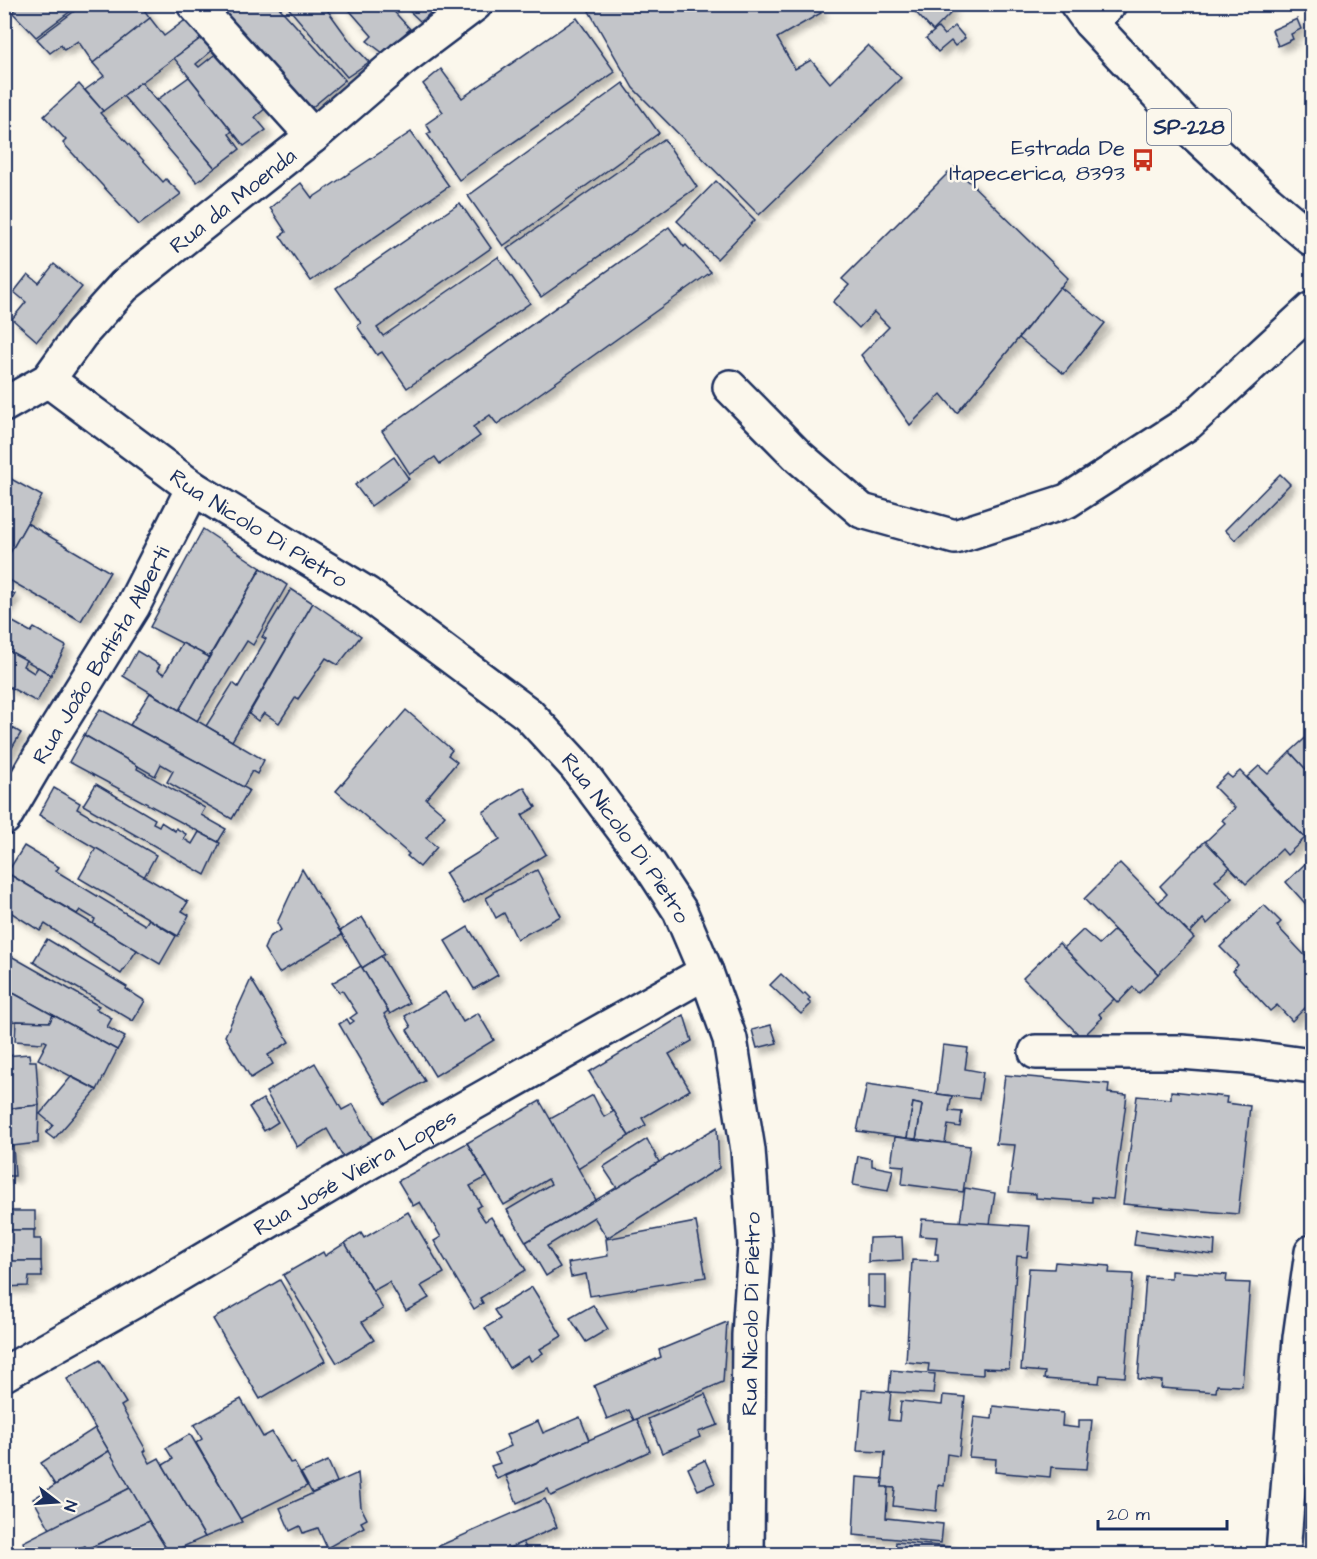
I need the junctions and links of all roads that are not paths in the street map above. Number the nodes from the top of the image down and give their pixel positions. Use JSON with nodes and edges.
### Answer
{"nodes":[{"id":1,"x":194,"y":4,"type":"edge"},
{"id":2,"x":475,"y":4,"type":"edge"},
{"id":3,"x":1092,"y":10,"type":"edge"},
{"id":4,"x":312,"y":136,"type":"junction"},
{"id":5,"x":1312,"y":239,"type":"edge"},
{"id":6,"x":1312,"y":309,"type":"edge"},
{"id":7,"x":48,"y":380,"type":"junction"},
{"id":8,"x":730,"y":387,"type":"dead end"},
{"id":9,"x":4,"y":405,"type":"edge"},
{"id":10,"x":193,"y":488,"type":"junction"},
{"id":11,"x":4,"y":818,"type":"edge"},
{"id":12,"x":706,"y":972,"type":"junction"},
{"id":13,"x":1036,"y":1052,"type":"dead end"},
{"id":14,"x":1312,"y":1066,"type":"edge"},
{"id":15,"x":1312,"y":1252,"type":"edge"},
{"id":16,"x":4,"y":1374,"type":"edge"},
{"id":17,"x":1301,"y":1477,"type":"edge"},
{"id":18,"x":747,"y":1554,"type":"edge"},
{"id":19,"x":1283,"y":1554,"type":"edge"}],
"edges":[{"from":1,"to":4,"type":"street"},
{"from":2,"to":4,"type":"street","name":"Rua da Moenda"},
{"from":3,"to":5,"type":"street","number":"SP-228"},
{"from":4,"to":7,"type":"street","name":"Rua da Moenda"},
{"from":6,"to":8,"type":"street"},
{"from":7,"to":9,"type":"street","name":"Rua da Moenda"},
{"from":7,"to":10,"type":"street","name":"Rua Nicolo Di Pietro"},
{"from":10,"to":11,"type":"street","name":"Rua João Batista Alberti"},
{"from":10,"to":12,"type":"street","name":"Rua Nicolo Di Pietro"},
{"from":12,"to":16,"type":"street","name":"Rua José Vieira Lopes"},
{"from":12,"to":18,"type":"street","name":"Rua Nicolo Di Pietro"},
{"from":13,"to":14,"type":"street"},
{"from":15,"to":17,"type":"street"},
{"from":17,"to":19,"type":"street"}]}
